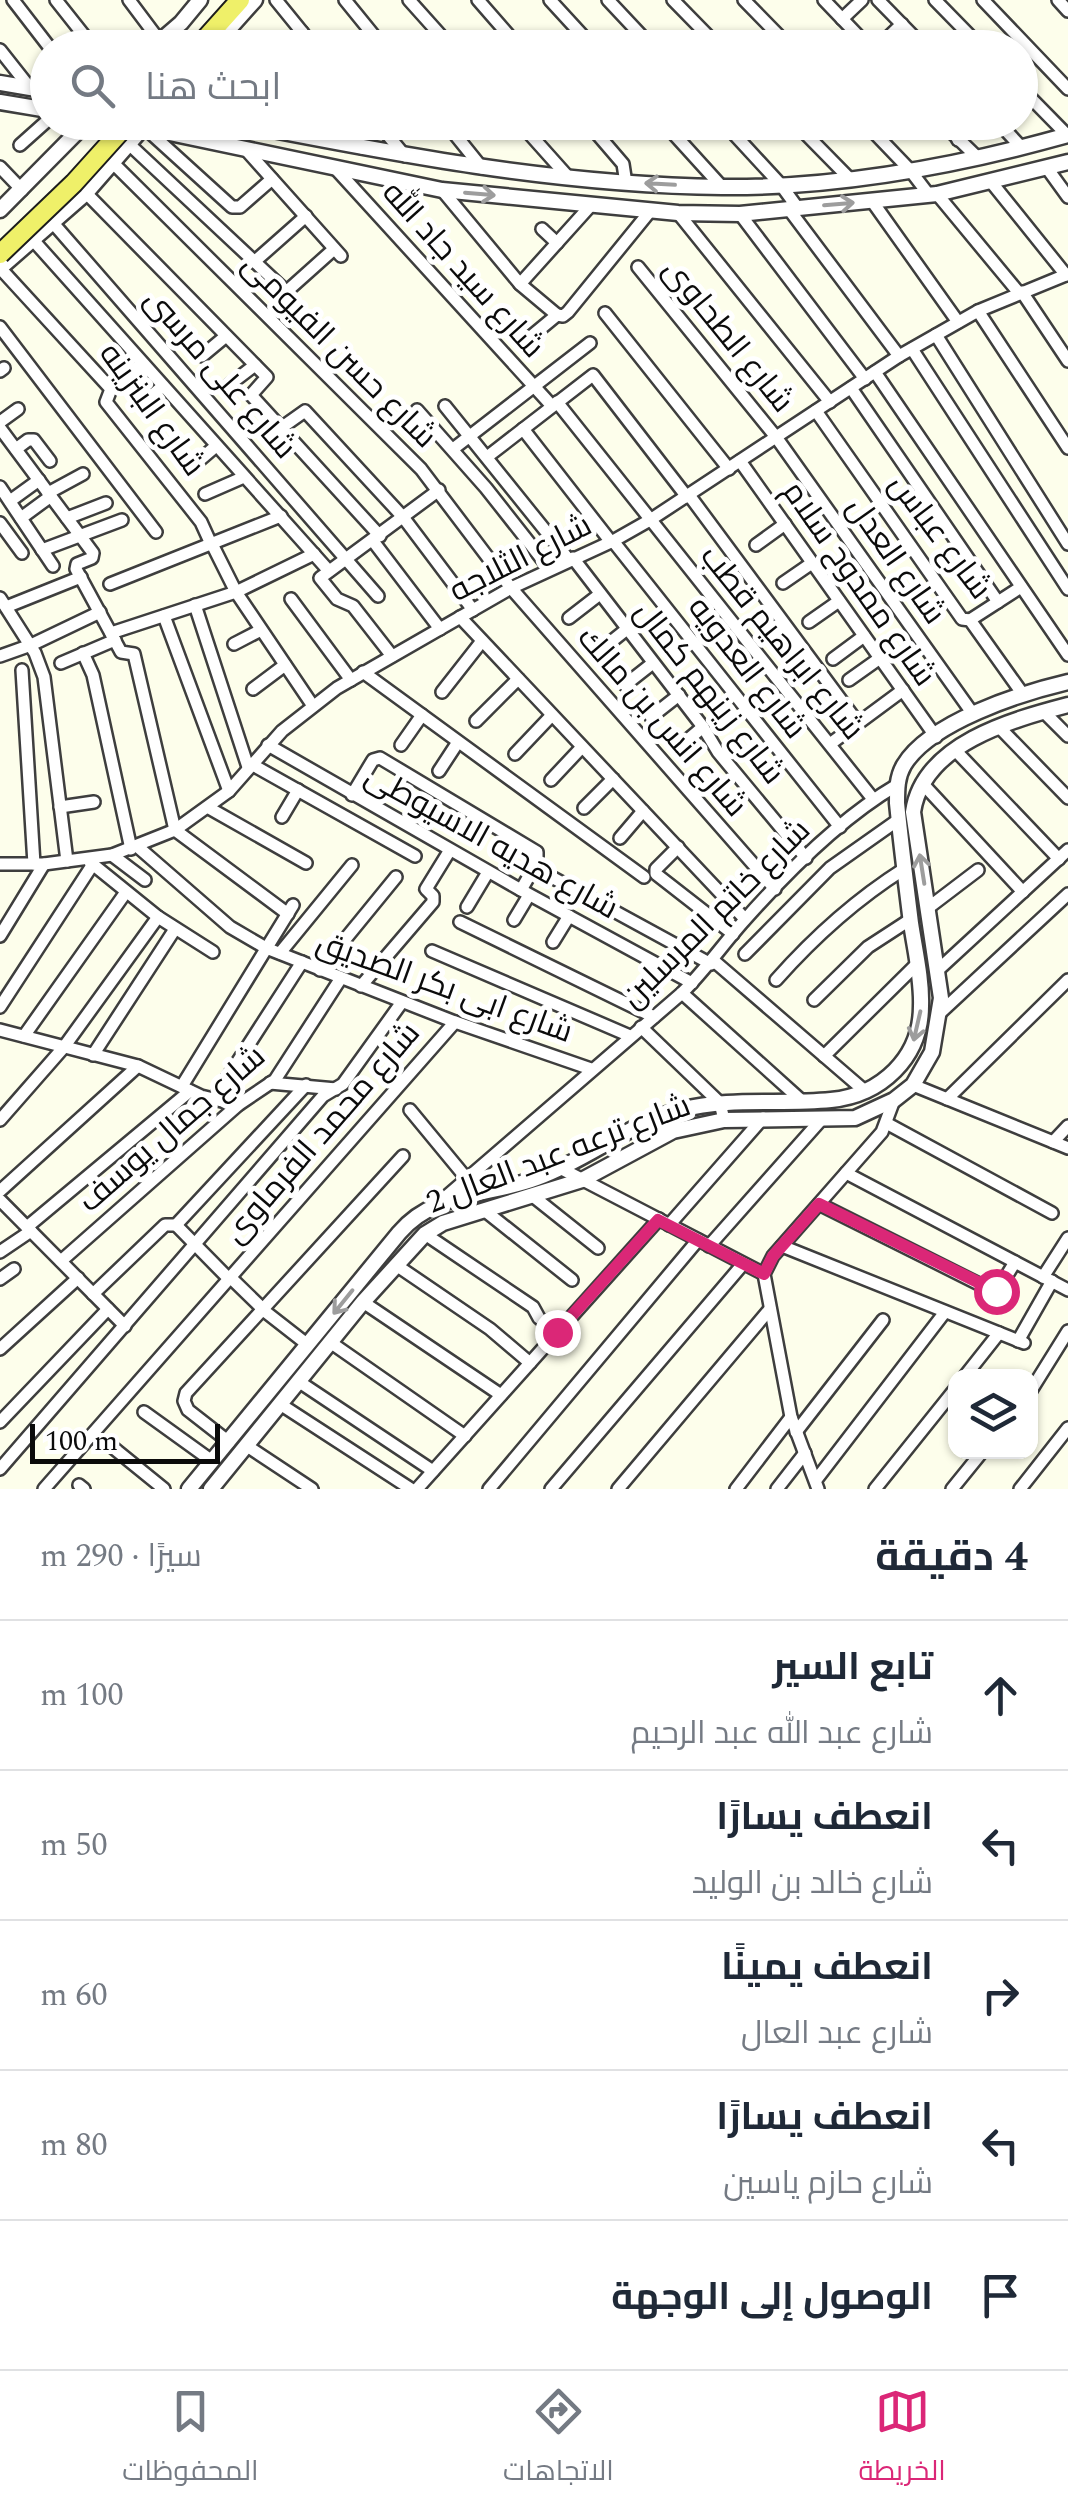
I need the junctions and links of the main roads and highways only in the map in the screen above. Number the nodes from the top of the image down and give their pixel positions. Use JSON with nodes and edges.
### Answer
{"nodes":[{"id":1,"x":228,"y":0,"type":"edge"},
{"id":2,"x":240,"y":0,"type":"edge"},
{"id":3,"x":202,"y":30,"type":"edge"},
{"id":4,"x":213,"y":30,"type":"edge"},
{"id":5,"x":103,"y":140,"type":"edge"},
{"id":6,"x":123,"y":140,"type":"edge"},
{"id":7,"x":0,"y":245,"type":"edge"},
{"id":8,"x":0,"y":254,"type":"edge"}],
"edges":[{"from":1,"to":3,"type":"main road"},
{"from":2,"to":4,"type":"main road"},
{"from":5,"to":7,"type":"main road","bridge":true},
{"from":6,"to":8,"type":"main road","bridge":true}]}
